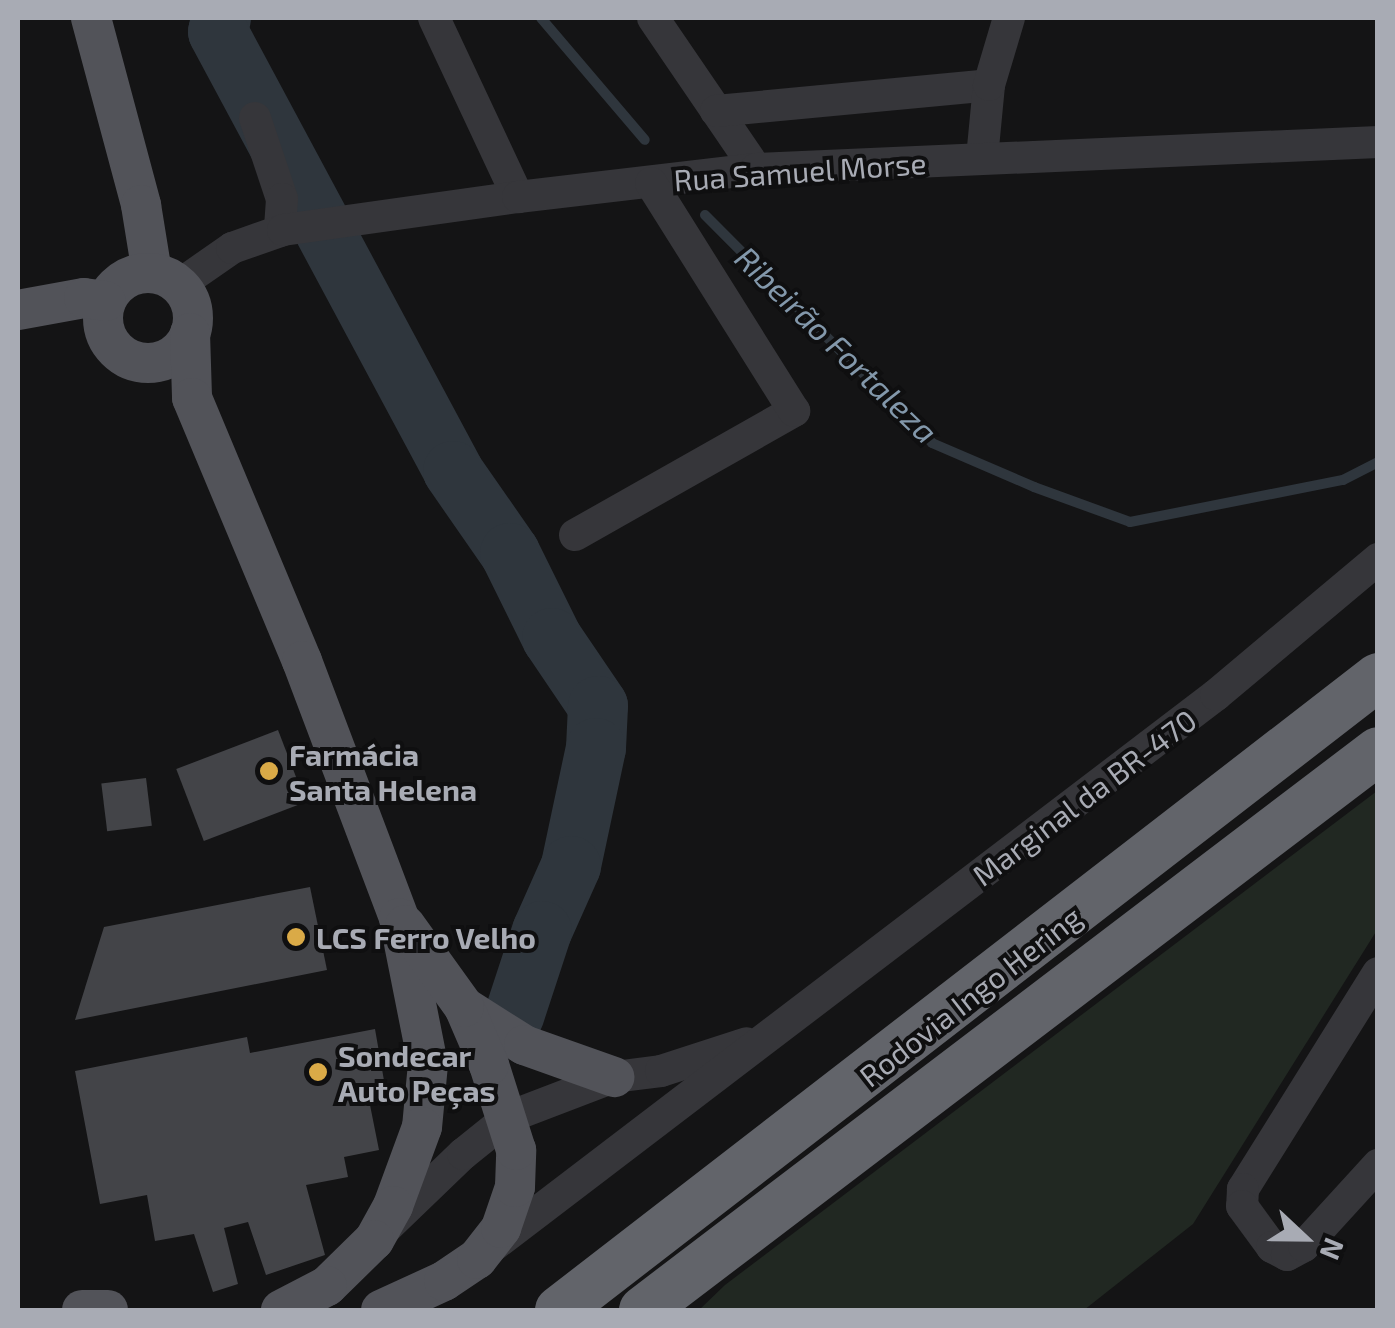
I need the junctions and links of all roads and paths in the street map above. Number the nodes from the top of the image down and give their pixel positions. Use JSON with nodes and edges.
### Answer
{"nodes":[{"id":1,"x":91,"y":18,"type":"edge"},
{"id":2,"x":434,"y":18,"type":"edge"},
{"id":3,"x":653,"y":18,"type":"edge"},
{"id":4,"x":685,"y":18,"type":"edge"},
{"id":5,"x":1008,"y":18,"type":"edge"},
{"id":6,"x":677,"y":52,"type":"junction"},
{"id":7,"x":989,"y":85,"type":"junction"},
{"id":8,"x":716,"y":111,"type":"junction"},
{"id":9,"x":255,"y":118,"type":"dead end"},
{"id":10,"x":1378,"y":142,"type":"edge"},
{"id":11,"x":982,"y":158,"type":"junction"},
{"id":12,"x":756,"y":169,"type":"junction"},
{"id":13,"x":650,"y":184,"type":"junction"},
{"id":14,"x":518,"y":197,"type":"junction"},
{"id":15,"x":282,"y":231,"type":"junction"},
{"id":16,"x":166,"y":279,"type":"junction"},
{"id":17,"x":32,"y":308,"type":"edge"},
{"id":18,"x":106,"y":318,"type":"junction"},
{"id":19,"x":190,"y":333,"type":"junction"},
{"id":20,"x":145,"y":364,"type":"junction"},
{"id":21,"x":192,"y":398,"type":"junction"},
{"id":22,"x":575,"y":535,"type":"dead end"},
{"id":23,"x":1378,"y":559,"type":"edge"},
{"id":24,"x":1378,"y":677,"type":"edge"},
{"id":25,"x":1377,"y":752,"type":"edge"},
{"id":26,"x":399,"y":918,"type":"junction"},
{"id":27,"x":1378,"y":972,"type":"edge"},
{"id":28,"x":464,"y":1007,"type":"junction"},
{"id":29,"x":783,"y":1028,"type":"junction"},
{"id":30,"x":614,"y":1077,"type":"junction"},
{"id":31,"x":509,"y":1117,"type":"junction"},
{"id":32,"x":1378,"y":1164,"type":"edge"},
{"id":33,"x":374,"y":1240,"type":"junction"},
{"id":34,"x":477,"y":1259,"type":"junction"},
{"id":35,"x":82,"y":1310,"type":"edge"},
{"id":36,"x":108,"y":1310,"type":"edge"},
{"id":37,"x":281,"y":1310,"type":"edge"},
{"id":38,"x":382,"y":1310,"type":"edge"},
{"id":39,"x":559,"y":1310,"type":"edge"},
{"id":40,"x":643,"y":1310,"type":"edge"}],
"edges":[{"from":1,"to":16,"type":"main road"},
{"from":2,"to":14,"type":"street"},
{"from":3,"to":6,"type":"street"},
{"from":4,"to":6,"type":"street"},
{"from":5,"to":7,"type":"street"},
{"from":6,"to":8,"type":"street"},
{"from":7,"to":8,"type":"street"},
{"from":7,"to":11,"type":"street"},
{"from":8,"to":12,"type":"street"},
{"from":9,"to":15,"type":"street"},
{"from":10,"to":11,"type":"street","name":"Rua Samuel Morse"},
{"from":11,"to":12,"type":"street","name":"Rua Samuel Morse"},
{"from":12,"to":13,"type":"street","name":"Rua Samuel Morse"},
{"from":13,"to":14,"type":"street","name":"Rua Samuel Morse"},
{"from":13,"to":22,"type":"street"},
{"from":14,"to":15,"type":"street","name":"Rua Samuel Morse"},
{"from":15,"to":16,"type":"street","name":"Rua Samuel Morse"},
{"from":16,"to":18,"type":"main road"},
{"from":16,"to":19,"type":"main road"},
{"from":17,"to":18,"type":"main road"},
{"from":18,"to":20,"type":"main road"},
{"from":19,"to":20,"type":"main road"},
{"from":19,"to":21,"type":"main road"},
{"from":20,"to":21,"type":"main road"},
{"from":21,"to":26,"type":"main road"},
{"from":23,"to":29,"type":"street","name":"Marginal da BR-470"},
{"from":24,"to":39,"type":"highway","name":"Rodovia Ingo Hering"},
{"from":25,"to":40,"type":"highway","name":"Rodovia Ingo Hering"},
{"from":26,"to":28,"type":"main road"},
{"from":26,"to":33,"type":"main road"},
{"from":27,"to":32,"type":"street"},
{"from":28,"to":30,"type":"main road"},
{"from":28,"to":31,"type":"main road"},
{"from":29,"to":30,"type":"street","name":"Marginal da BR-470"},
{"from":29,"to":34,"type":"street","name":"Marginal da BR-470"},
{"from":30,"to":31,"type":"street","name":"Marginal da BR-470"},
{"from":31,"to":33,"type":"street","name":"Marginal da BR-470"},
{"from":31,"to":34,"type":"main road"},
{"from":33,"to":37,"type":"main road"},
{"from":34,"to":38,"type":"main road"},
{"from":35,"to":36,"type":"main road"}]}
